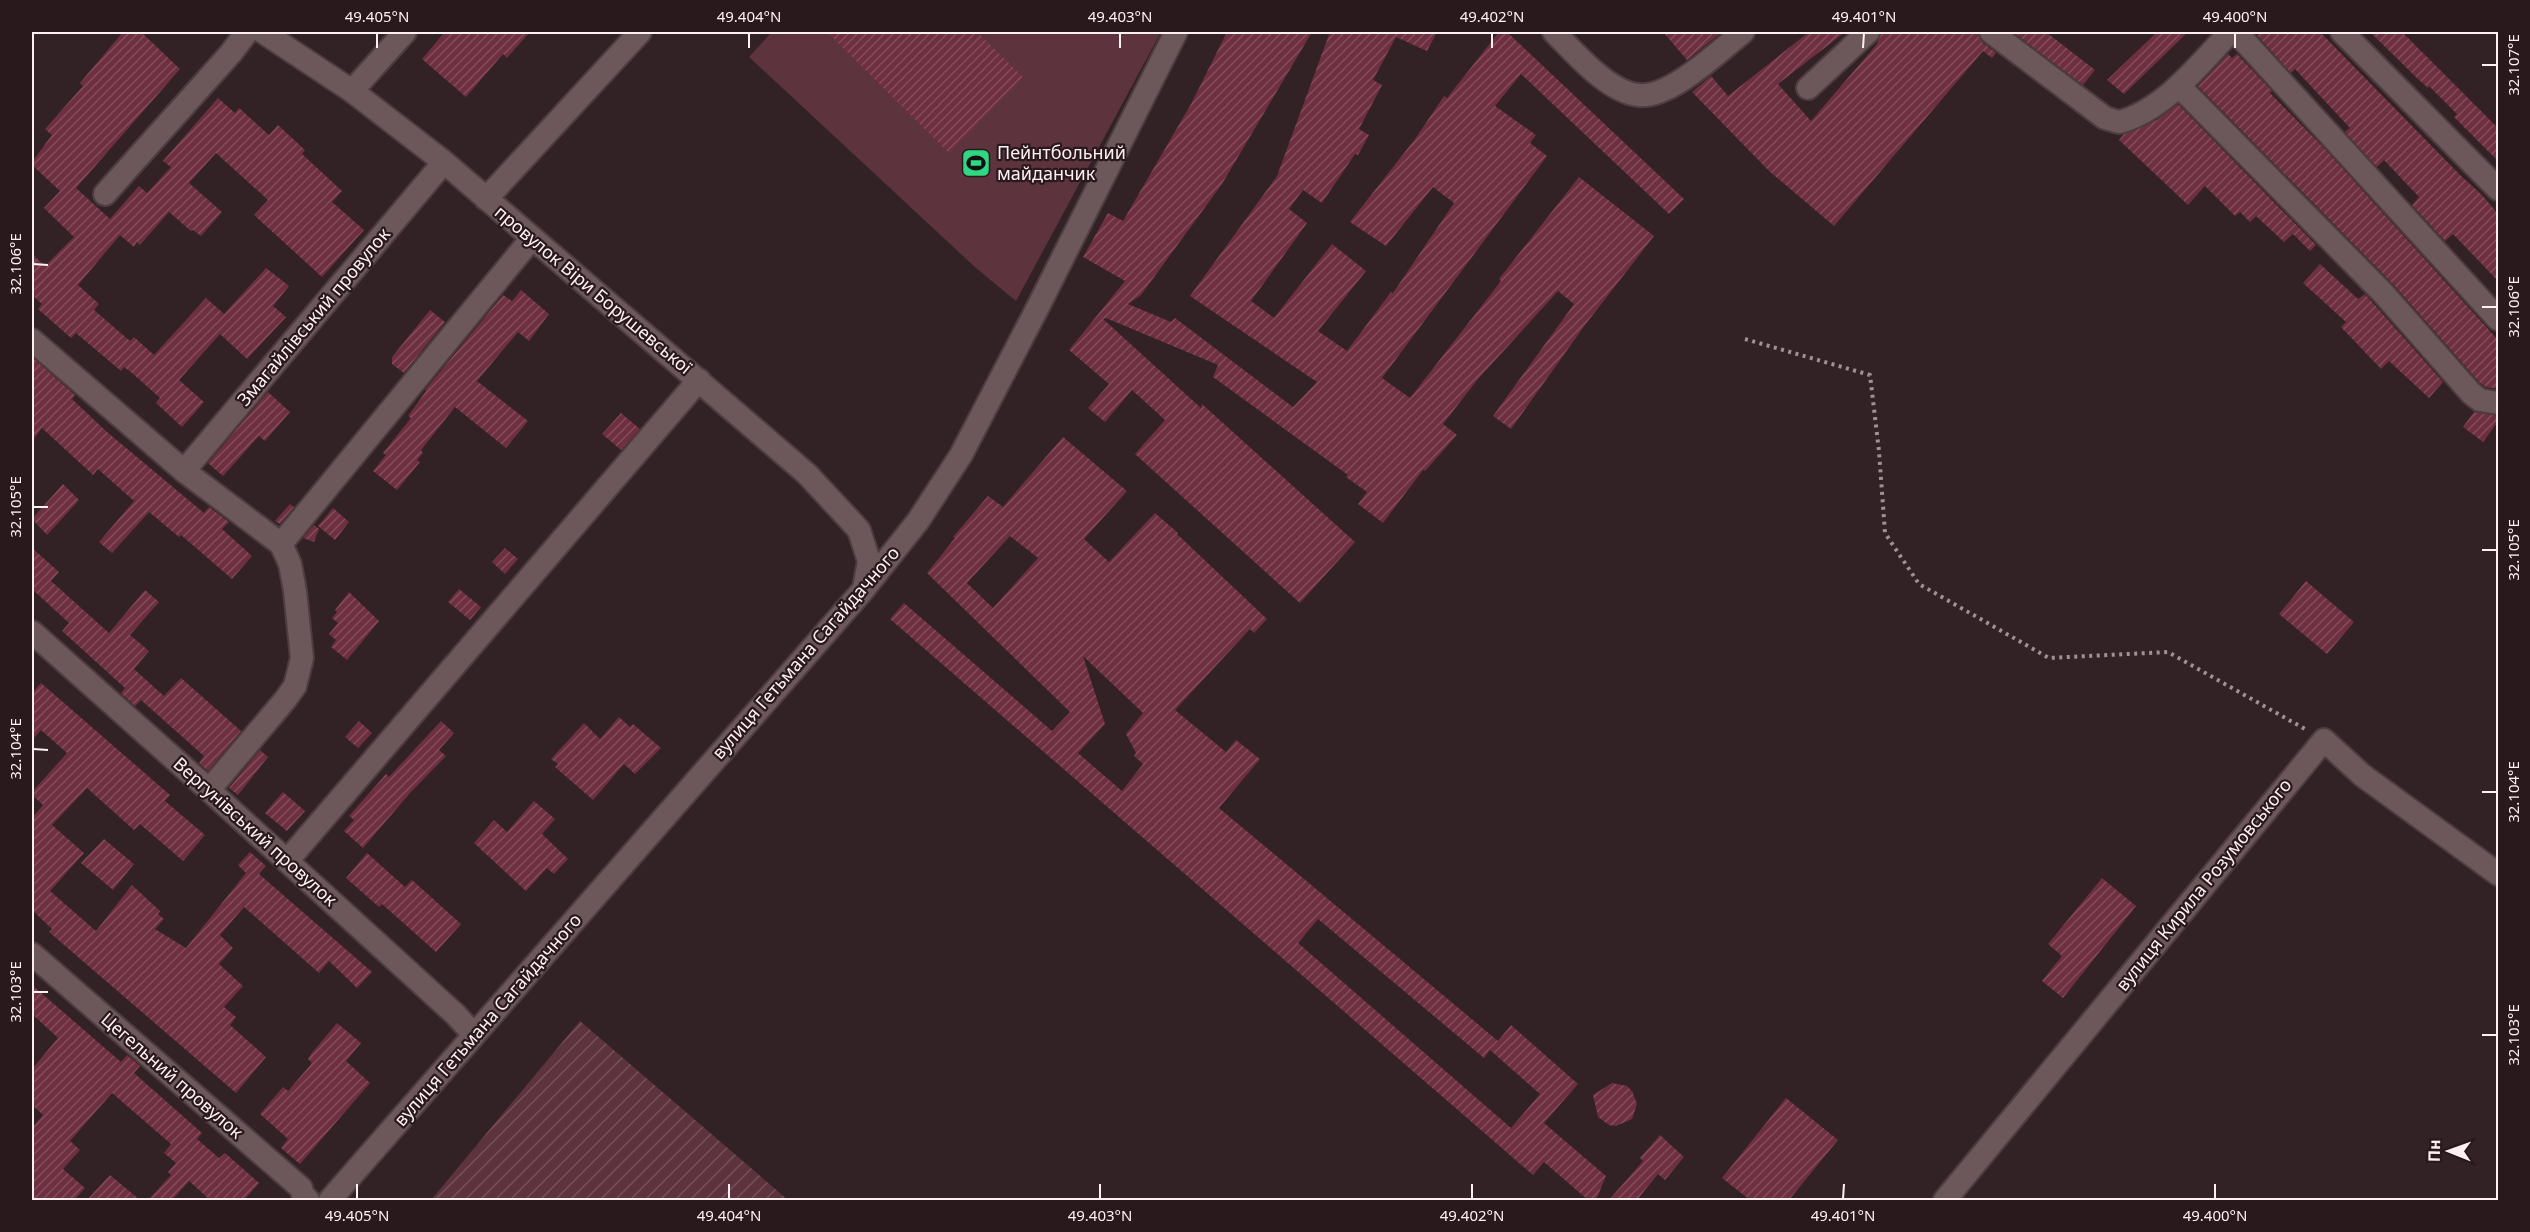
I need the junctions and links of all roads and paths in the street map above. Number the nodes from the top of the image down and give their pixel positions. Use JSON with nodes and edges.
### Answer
{"nodes":[{"id":1,"x":247,"y":32,"type":"edge"},
{"id":2,"x":263,"y":32,"type":"edge"},
{"id":3,"x":405,"y":32,"type":"edge"},
{"id":4,"x":640,"y":32,"type":"edge"},
{"id":5,"x":1176,"y":32,"type":"edge"},
{"id":6,"x":1554,"y":32,"type":"edge"},
{"id":7,"x":1743,"y":32,"type":"edge"},
{"id":8,"x":1868,"y":32,"type":"edge"},
{"id":9,"x":1991,"y":32,"type":"edge"},
{"id":10,"x":2230,"y":32,"type":"edge"},
{"id":11,"x":2236,"y":32,"type":"edge"},
{"id":12,"x":2342,"y":32,"type":"edge"},
{"id":13,"x":2179,"y":86,"type":"junction"},
{"id":14,"x":1808,"y":88,"type":"dead end"},
{"id":15,"x":352,"y":91,"type":"junction"},
{"id":16,"x":444,"y":162,"type":"junction"},
{"id":17,"x":2499,"y":189,"type":"edge"},
{"id":18,"x":105,"y":194,"type":"dead end"},
{"id":19,"x":486,"y":200,"type":"junction"},
{"id":20,"x":532,"y":238,"type":"junction"},
{"id":21,"x":2499,"y":319,"type":"edge"},
{"id":22,"x":1745,"y":339,"type":"dead end"},
{"id":23,"x":32,"y":340,"type":"edge"},
{"id":24,"x":699,"y":380,"type":"junction"},
{"id":25,"x":2499,"y":403,"type":"edge"},
{"id":26,"x":184,"y":471,"type":"junction"},
{"id":27,"x":281,"y":544,"type":"junction"},
{"id":28,"x":864,"y":589,"type":"junction"},
{"id":29,"x":32,"y":632,"type":"edge"},
{"id":30,"x":2324,"y":740,"type":"junction"},
{"id":31,"x":210,"y":789,"type":"junction"},
{"id":32,"x":287,"y":861,"type":"junction"},
{"id":33,"x":2499,"y":874,"type":"edge"},
{"id":34,"x":32,"y":954,"type":"edge"},
{"id":35,"x":474,"y":1035,"type":"junction"},
{"id":36,"x":308,"y":1200,"type":"edge"},
{"id":37,"x":330,"y":1200,"type":"edge"},
{"id":38,"x":1945,"y":1200,"type":"edge"}],
"edges":[{"from":1,"to":18,"type":"street"},
{"from":2,"to":15,"type":"street","name":"провулок Віри Борушевської"},
{"from":3,"to":15,"type":"street"},
{"from":4,"to":19,"type":"street"},
{"from":5,"to":28,"type":"street","name":"вулиця Гетьмана Сагайдачного"},
{"from":6,"to":7,"type":"street"},
{"from":8,"to":14,"type":"street"},
{"from":9,"to":13,"type":"street"},
{"from":10,"to":13,"type":"street"},
{"from":11,"to":21,"type":"street"},
{"from":12,"to":17,"type":"street"},
{"from":13,"to":25,"type":"street"},
{"from":15,"to":16,"type":"street","name":"провулок Віри Борушевської"},
{"from":16,"to":19,"type":"street","name":"провулок Віри Борушевської"},
{"from":16,"to":26,"type":"street","name":"Змагайлівський провулок"},
{"from":19,"to":20,"type":"street","name":"провулок Віри Борушевської"},
{"from":20,"to":24,"type":"street","name":"провулок Віри Борушевської"},
{"from":20,"to":27,"type":"street"},
{"from":22,"to":30,"type":"path"},
{"from":23,"to":26,"type":"street"},
{"from":24,"to":28,"type":"street","name":"провулок Віри Борушевської"},
{"from":24,"to":32,"type":"street"},
{"from":26,"to":27,"type":"street"},
{"from":27,"to":31,"type":"street"},
{"from":28,"to":35,"type":"street","name":"вулиця Гетьмана Сагайдачного"},
{"from":29,"to":31,"type":"street","name":"Вергунівський провулок"},
{"from":30,"to":33,"type":"street"},
{"from":30,"to":38,"type":"street","name":"вулиця Кирила Розумовського"},
{"from":31,"to":32,"type":"street","name":"Вергунівський провулок"},
{"from":32,"to":35,"type":"street","name":"Вергунівський провулок"},
{"from":34,"to":36,"type":"street","name":"Цегельний провулок"},
{"from":35,"to":37,"type":"street","name":"вулиця Гетьмана Сагайдачного"}]}
